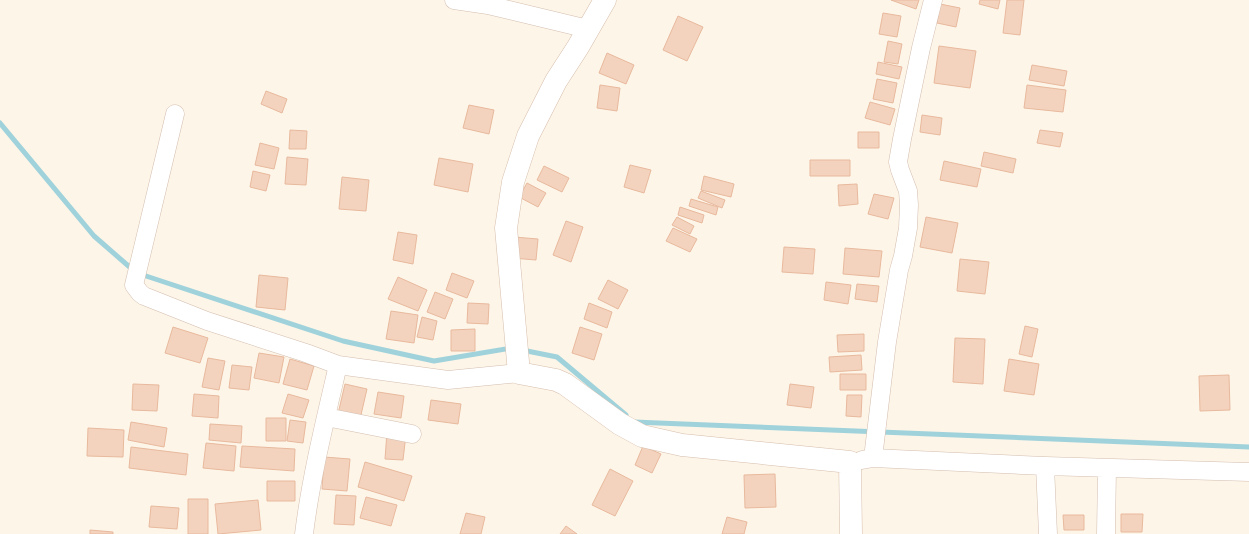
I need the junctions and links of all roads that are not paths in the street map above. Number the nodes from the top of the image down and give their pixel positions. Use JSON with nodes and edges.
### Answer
{"nodes":[{"id":1,"x":454,"y":0,"type":"edge"},
{"id":2,"x":605,"y":0,"type":"edge"},
{"id":3,"x":933,"y":0,"type":"edge"},
{"id":4,"x":588,"y":29,"type":"junction"},
{"id":5,"x":175,"y":114,"type":"dead end"},
{"id":6,"x":338,"y":365,"type":"junction"},
{"id":7,"x":518,"y":370,"type":"junction"},
{"id":8,"x":326,"y":417,"type":"junction"},
{"id":9,"x":412,"y":434,"type":"dead end"},
{"id":10,"x":874,"y":455,"type":"junction"},
{"id":11,"x":850,"y":462,"type":"junction"},
{"id":12,"x":1045,"y":466,"type":"junction"},
{"id":13,"x":1106,"y":468,"type":"junction"},
{"id":14,"x":1249,"y":472,"type":"edge"},
{"id":15,"x":304,"y":534,"type":"edge"},
{"id":16,"x":851,"y":534,"type":"edge"},
{"id":17,"x":1048,"y":534,"type":"edge"},
{"id":18,"x":1106,"y":534,"type":"edge"}],
"edges":[{"from":1,"to":4,"type":"street"},
{"from":2,"to":4,"type":"street"},
{"from":3,"to":10,"type":"street"},
{"from":4,"to":7,"type":"street"},
{"from":5,"to":6,"type":"street"},
{"from":6,"to":7,"type":"street"},
{"from":6,"to":8,"type":"street"},
{"from":7,"to":11,"type":"street"},
{"from":8,"to":9,"type":"street"},
{"from":8,"to":15,"type":"street"},
{"from":10,"to":11,"type":"street"},
{"from":10,"to":12,"type":"street"},
{"from":11,"to":16,"type":"street"},
{"from":12,"to":13,"type":"street"},
{"from":12,"to":17,"type":"street"},
{"from":13,"to":14,"type":"street"},
{"from":13,"to":18,"type":"street"}]}
